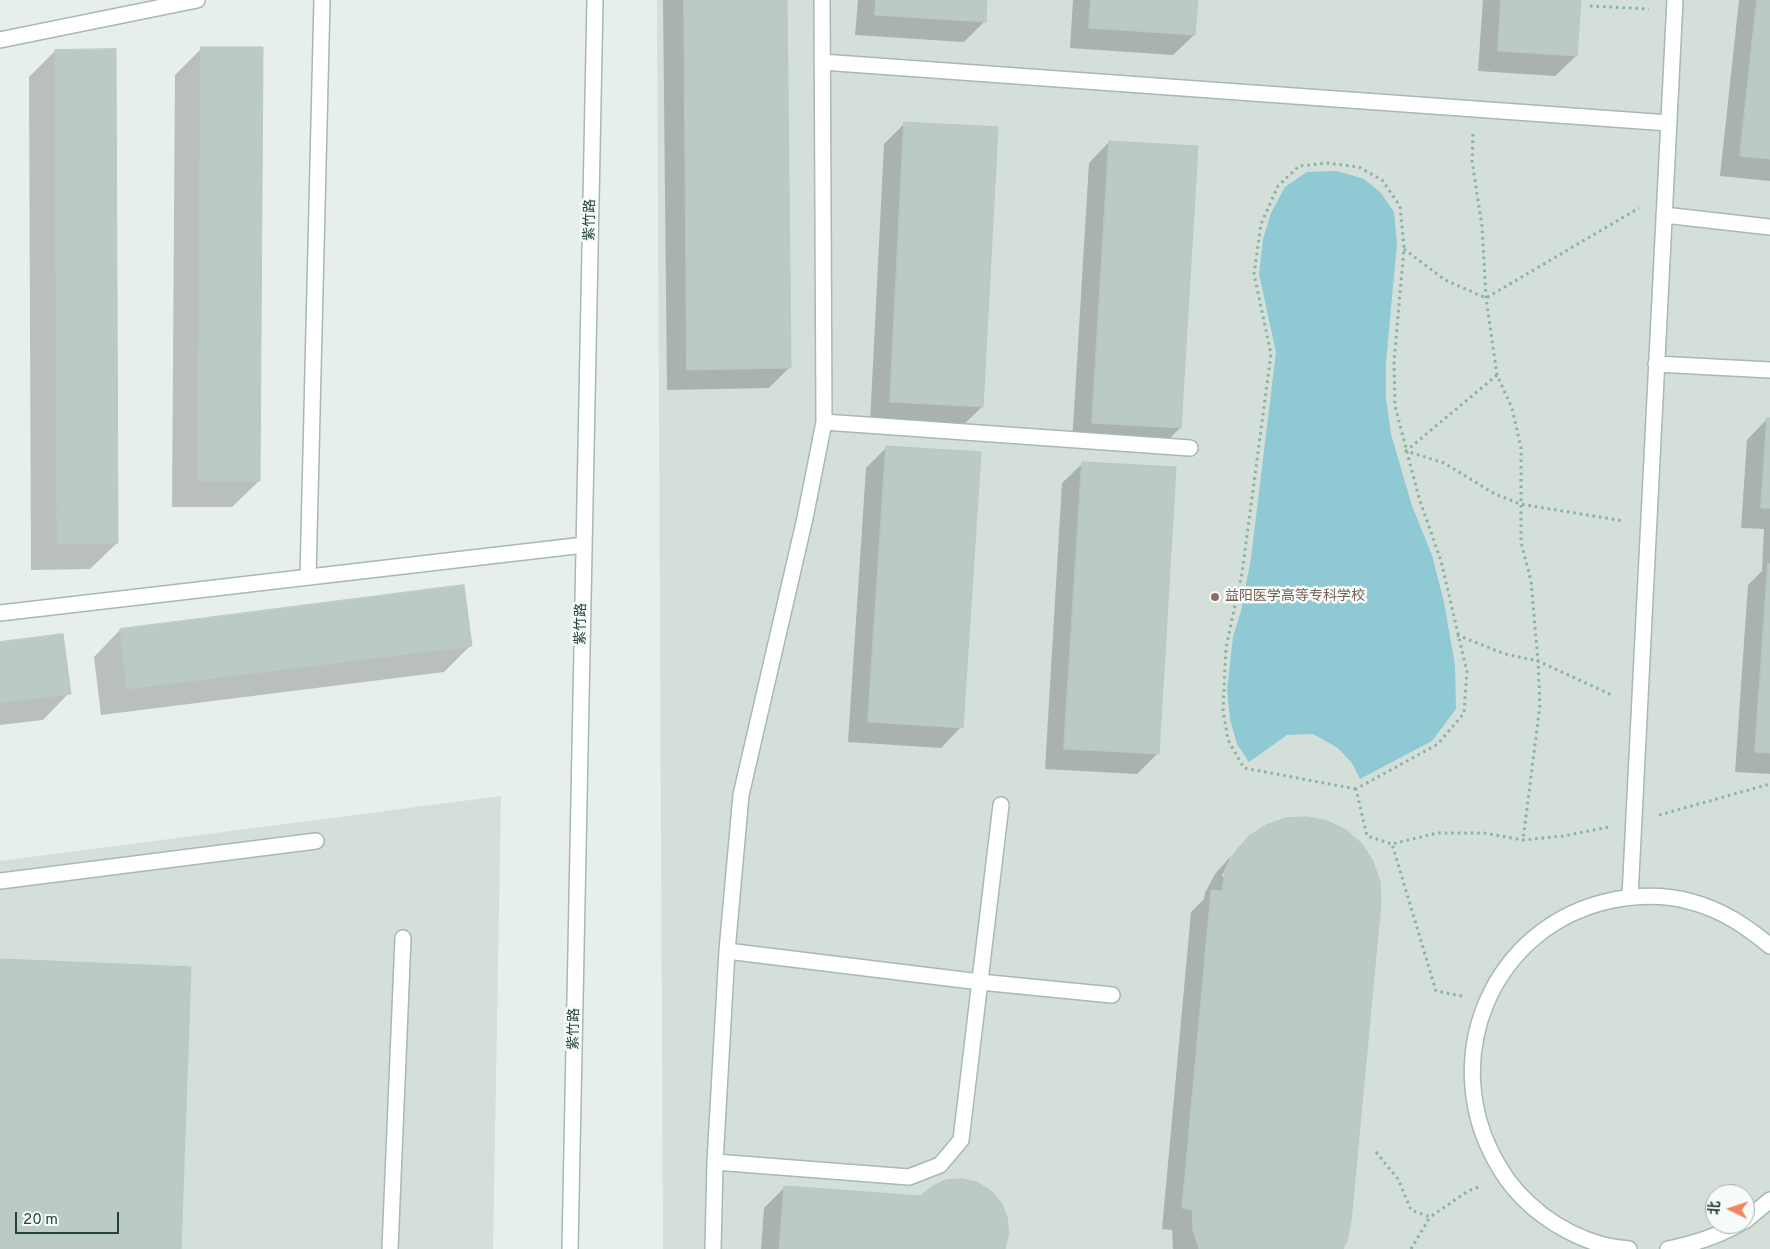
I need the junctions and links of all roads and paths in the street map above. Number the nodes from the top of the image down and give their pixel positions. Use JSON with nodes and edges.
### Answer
{"nodes":[{"id":1,"x":197,"y":0,"type":"edge"},
{"id":2,"x":322,"y":0,"type":"edge"},
{"id":3,"x":595,"y":0,"type":"edge"},
{"id":4,"x":822,"y":0,"type":"edge"},
{"id":5,"x":1674,"y":5,"type":"edge"},
{"id":6,"x":1590,"y":6,"type":"dead end"},
{"id":7,"x":0,"y":40,"type":"edge"},
{"id":8,"x":822,"y":62,"type":"junction"},
{"id":9,"x":1473,"y":109,"type":"junction"},
{"id":10,"x":1669,"y":123,"type":"junction"},
{"id":11,"x":1665,"y":193,"type":"junction"},
{"id":12,"x":1664,"y":215,"type":"junction"},
{"id":13,"x":1770,"y":227,"type":"edge"},
{"id":14,"x":1404,"y":248,"type":"junction"},
{"id":15,"x":1486,"y":298,"type":"junction"},
{"id":16,"x":1656,"y":364,"type":"junction"},
{"id":17,"x":1770,"y":370,"type":"edge"},
{"id":18,"x":1496,"y":375,"type":"junction"},
{"id":19,"x":824,"y":422,"type":"junction"},
{"id":20,"x":1190,"y":448,"type":"dead end"},
{"id":21,"x":1406,"y":451,"type":"junction"},
{"id":22,"x":1520,"y":504,"type":"junction"},
{"id":23,"x":1649,"y":525,"type":"junction"},
{"id":24,"x":584,"y":545,"type":"junction"},
{"id":25,"x":308,"y":577,"type":"junction"},
{"id":26,"x":0,"y":613,"type":"edge"},
{"id":27,"x":1457,"y":634,"type":"junction"},
{"id":28,"x":1538,"y":660,"type":"junction"},
{"id":29,"x":1639,"y":707,"type":"junction"},
{"id":30,"x":1770,"y":784,"type":"edge"},
{"id":31,"x":1356,"y":789,"type":"junction"},
{"id":32,"x":1000,"y":805,"type":"dead end"},
{"id":33,"x":1634,"y":822,"type":"junction"},
{"id":34,"x":1523,"y":840,"type":"junction"},
{"id":35,"x":316,"y":841,"type":"dead end"},
{"id":36,"x":1392,"y":844,"type":"junction"},
{"id":37,"x":0,"y":881,"type":"edge"},
{"id":38,"x":1630,"y":897,"type":"junction"},
{"id":39,"x":403,"y":938,"type":"dead end"},
{"id":40,"x":1770,"y":946,"type":"edge"},
{"id":41,"x":727,"y":951,"type":"junction"},
{"id":42,"x":980,"y":982,"type":"junction"},
{"id":43,"x":1112,"y":995,"type":"dead end"},
{"id":44,"x":1487,"y":1001,"type":"junction"},
{"id":45,"x":1376,"y":1152,"type":"dead end"},
{"id":46,"x":715,"y":1162,"type":"junction"},
{"id":47,"x":1504,"y":1177,"type":"junction"},
{"id":48,"x":1770,"y":1200,"type":"edge"},
{"id":49,"x":1755,"y":1212,"type":"edge"},
{"id":50,"x":1430,"y":1217,"type":"junction"},
{"id":51,"x":1721,"y":1234,"type":"edge"},
{"id":52,"x":1604,"y":1247,"type":"edge"},
{"id":53,"x":390,"y":1249,"type":"edge"},
{"id":54,"x":570,"y":1249,"type":"edge"},
{"id":55,"x":713,"y":1249,"type":"edge"},
{"id":56,"x":1411,"y":1249,"type":"edge"},
{"id":57,"x":1630,"y":1249,"type":"edge"},
{"id":58,"x":1668,"y":1249,"type":"edge"}],
"edges":[{"from":1,"to":7,"type":"street"},
{"from":2,"to":25,"type":"street"},
{"from":3,"to":24,"type":"street","name":"紫竹路"},
{"from":4,"to":8,"type":"street"},
{"from":5,"to":6,"type":"path"},
{"from":5,"to":10,"type":"street"},
{"from":8,"to":9,"type":"street"},
{"from":8,"to":19,"type":"street"},
{"from":9,"to":10,"type":"street"},
{"from":9,"to":15,"type":"path"},
{"from":10,"to":11,"type":"street"},
{"from":11,"to":12,"type":"street"},
{"from":11,"to":15,"type":"path"},
{"from":12,"to":13,"type":"street"},
{"from":12,"to":16,"type":"street"},
{"from":14,"to":15,"type":"path"},
{"from":14,"to":21,"type":"path"},
{"from":14,"to":31,"type":"path"},
{"from":15,"to":18,"type":"path"},
{"from":16,"to":17,"type":"street"},
{"from":16,"to":23,"type":"street"},
{"from":18,"to":21,"type":"path"},
{"from":18,"to":22,"type":"path"},
{"from":19,"to":20,"type":"street"},
{"from":19,"to":41,"type":"street"},
{"from":21,"to":22,"type":"path"},
{"from":21,"to":27,"type":"path"},
{"from":22,"to":23,"type":"path"},
{"from":22,"to":28,"type":"path"},
{"from":23,"to":29,"type":"street"},
{"from":24,"to":25,"type":"street"},
{"from":24,"to":54,"type":"street","name":"紫竹路"},
{"from":25,"to":26,"type":"street"},
{"from":27,"to":28,"type":"path"},
{"from":27,"to":31,"type":"path"},
{"from":28,"to":29,"type":"path"},
{"from":28,"to":34,"type":"path"},
{"from":29,"to":33,"type":"street"},
{"from":30,"to":33,"type":"path"},
{"from":31,"to":36,"type":"path"},
{"from":32,"to":42,"type":"street"},
{"from":33,"to":34,"type":"path"},
{"from":33,"to":38,"type":"street"},
{"from":34,"to":36,"type":"path"},
{"from":35,"to":37,"type":"street"},
{"from":36,"to":44,"type":"path"},
{"from":38,"to":40,"type":"street"},
{"from":38,"to":44,"type":"street"},
{"from":39,"to":53,"type":"street"},
{"from":41,"to":42,"type":"street"},
{"from":41,"to":46,"type":"street"},
{"from":42,"to":43,"type":"street"},
{"from":42,"to":46,"type":"street"},
{"from":44,"to":47,"type":"street"},
{"from":45,"to":50,"type":"path"},
{"from":46,"to":55,"type":"street"},
{"from":47,"to":50,"type":"path"},
{"from":47,"to":52,"type":"street"},
{"from":48,"to":49,"type":"street"},
{"from":50,"to":56,"type":"path"},
{"from":51,"to":58,"type":"street"},
{"from":52,"to":57,"type":"street"}]}
